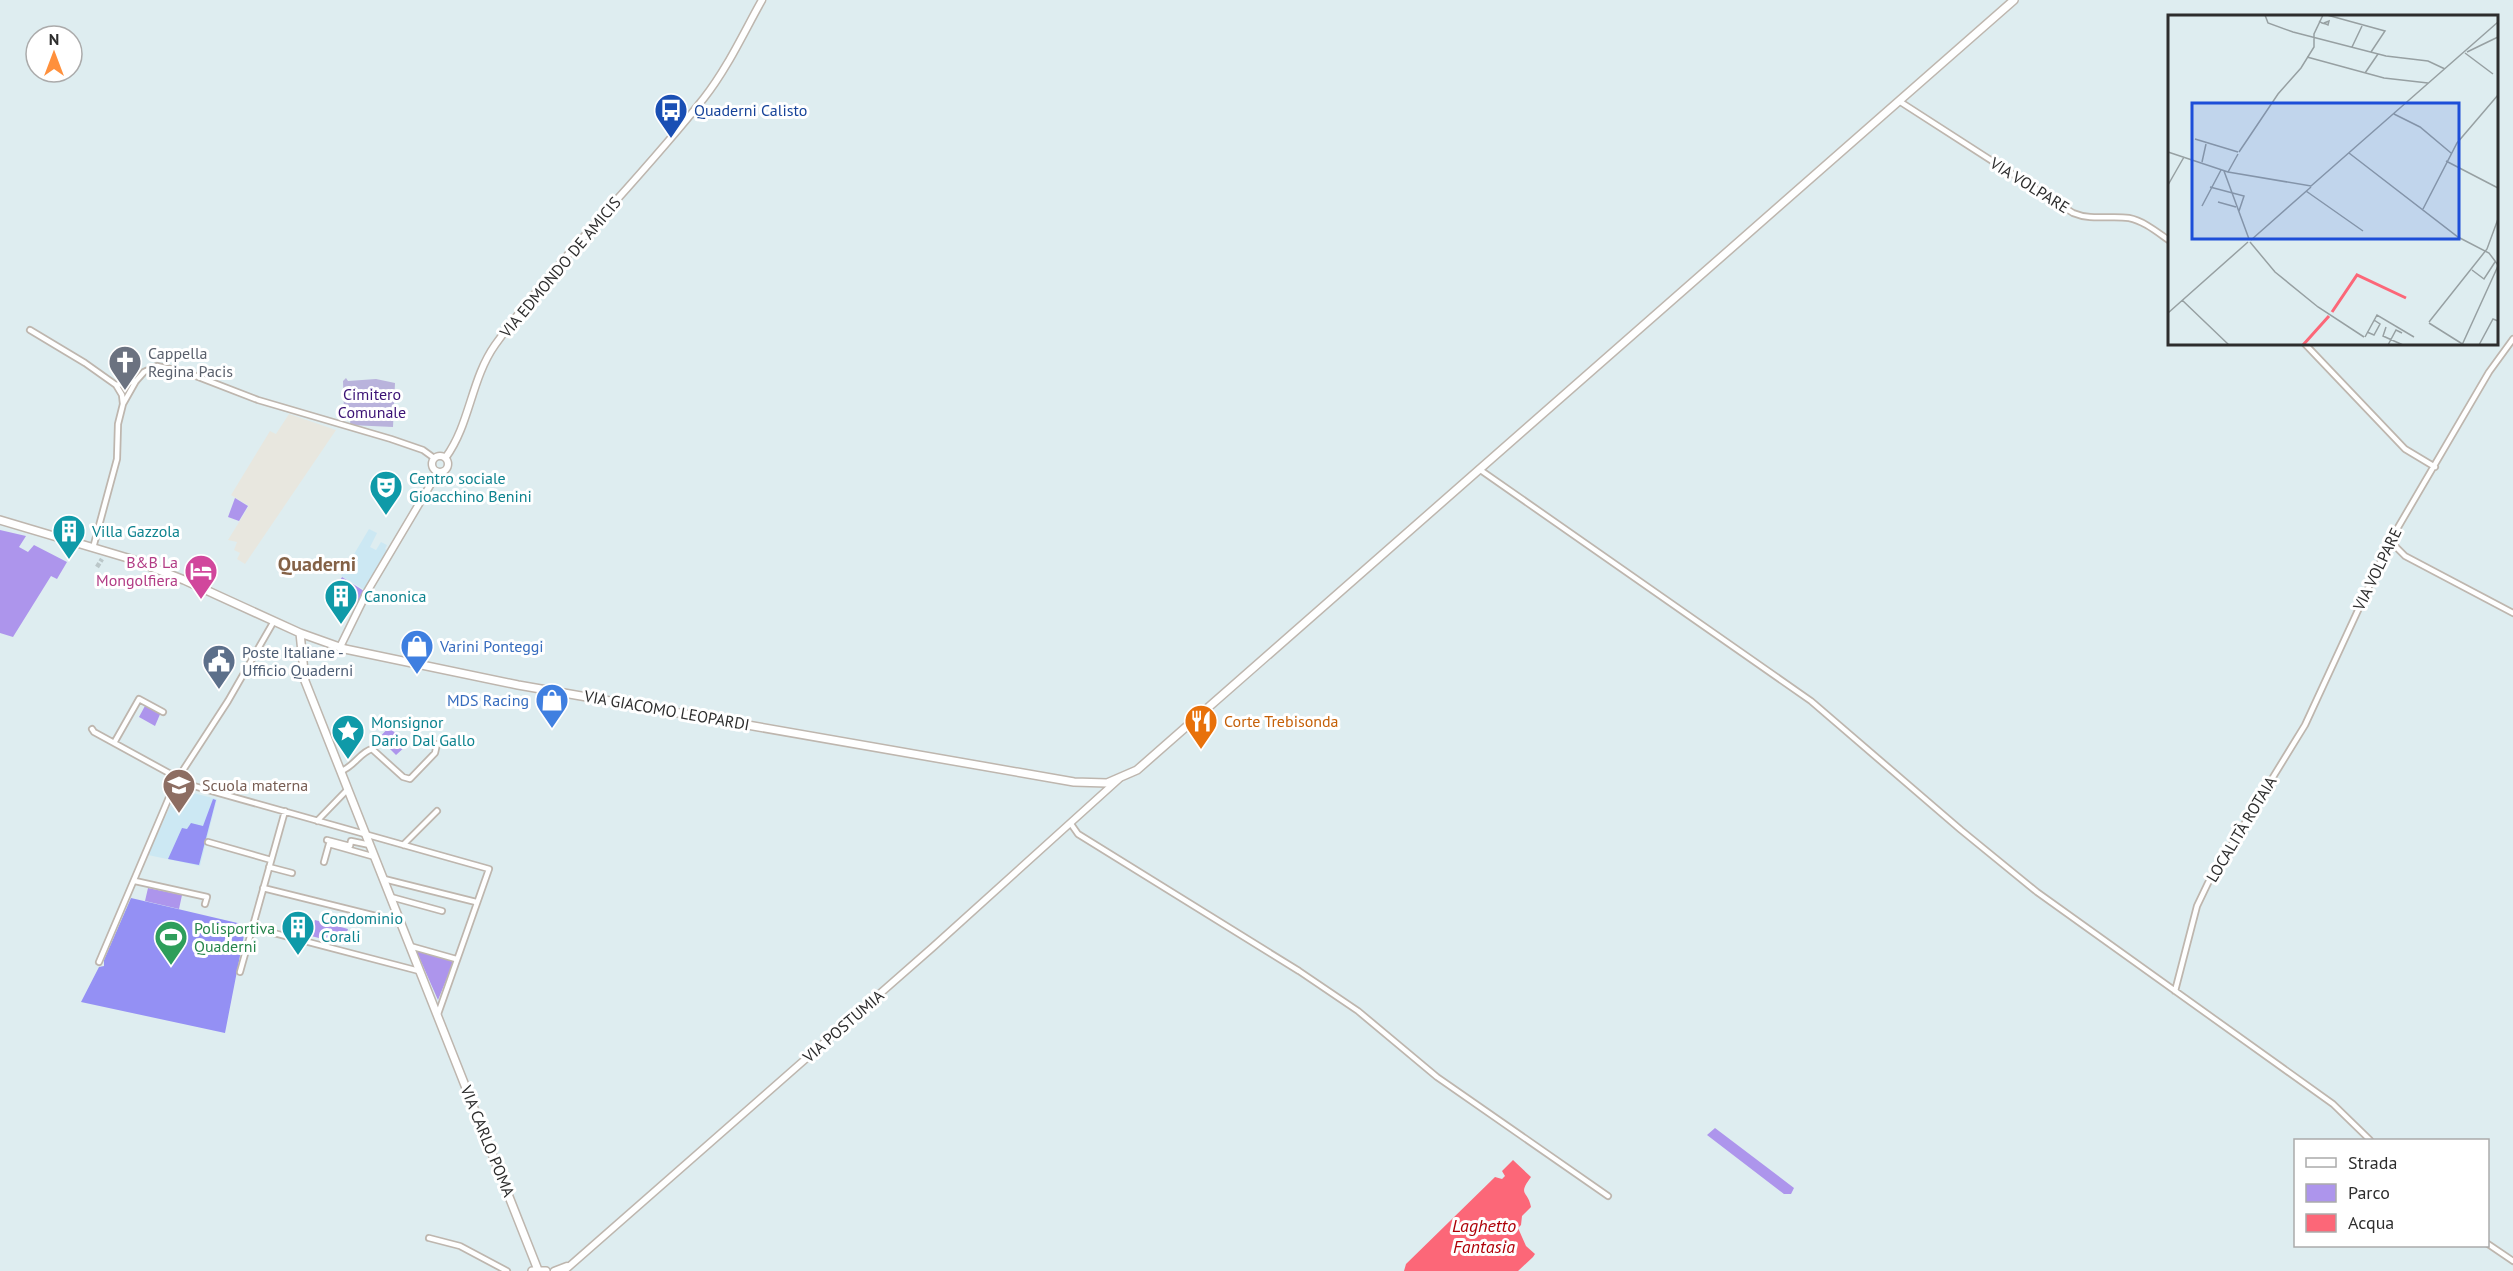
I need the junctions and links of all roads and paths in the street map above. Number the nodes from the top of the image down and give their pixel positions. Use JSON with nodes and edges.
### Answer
{"nodes":[{"id":1,"x":762,"y":0,"type":"edge"},
{"id":2,"x":2014,"y":0,"type":"edge"},
{"id":3,"x":1899,"y":101,"type":"junction"},
{"id":4,"x":2168,"y":240,"type":"edge"},
{"id":5,"x":30,"y":330,"type":"dead end"},
{"id":6,"x":2513,"y":339,"type":"edge"},
{"id":7,"x":2306,"y":345,"type":"edge"},
{"id":8,"x":136,"y":381,"type":"junction"},
{"id":9,"x":116,"y":385,"type":"junction"},
{"id":10,"x":126,"y":385,"type":"junction"},
{"id":11,"x":131,"y":391,"type":"junction"},
{"id":12,"x":123,"y":395,"type":"junction"},
{"id":13,"x":446,"y":457,"type":"junction"},
{"id":14,"x":434,"y":458,"type":"junction"},
{"id":15,"x":2434,"y":467,"type":"junction"},
{"id":16,"x":1479,"y":469,"type":"junction"},
{"id":17,"x":438,"y":472,"type":"junction"},
{"id":18,"x":0,"y":520,"type":"edge"},
{"id":19,"x":2390,"y":541,"type":"junction"},
{"id":20,"x":93,"y":548,"type":"junction"},
{"id":21,"x":106,"y":552,"type":"junction"},
{"id":22,"x":102,"y":559,"type":"tunnel mouth"},
{"id":23,"x":187,"y":581,"type":"junction"},
{"id":24,"x":203,"y":588,"type":"junction"},
{"id":25,"x":2513,"y":613,"type":"edge"},
{"id":26,"x":274,"y":621,"type":"junction"},
{"id":27,"x":300,"y":633,"type":"junction"},
{"id":28,"x":340,"y":647,"type":"junction"},
{"id":29,"x":2328,"y":676,"type":"joint"},
{"id":30,"x":163,"y":712,"type":"dead end"},
{"id":31,"x":92,"y":729,"type":"dead end"},
{"id":32,"x":114,"y":743,"type":"junction"},
{"id":33,"x":437,"y":744,"type":"dead end"},
{"id":34,"x":341,"y":771,"type":"junction"},
{"id":35,"x":177,"y":779,"type":"junction"},
{"id":36,"x":1119,"y":779,"type":"junction"},
{"id":37,"x":348,"y":789,"type":"junction"},
{"id":38,"x":285,"y":811,"type":"junction"},
{"id":39,"x":163,"y":812,"type":"junction"},
{"id":40,"x":437,"y":812,"type":"dead end"},
{"id":41,"x":171,"y":815,"type":"dead end"},
{"id":42,"x":317,"y":821,"type":"junction"},
{"id":43,"x":1071,"y":824,"type":"junction"},
{"id":44,"x":366,"y":835,"type":"junction"},
{"id":45,"x":153,"y":836,"type":"junction"},
{"id":46,"x":160,"y":838,"type":"dead end"},
{"id":47,"x":327,"y":840,"type":"dead end"},
{"id":48,"x":208,"y":842,"type":"dead end"},
{"id":49,"x":371,"y":845,"type":"junction"},
{"id":50,"x":403,"y":845,"type":"junction"},
{"id":51,"x":375,"y":857,"type":"junction"},
{"id":52,"x":271,"y":860,"type":"junction"},
{"id":53,"x":324,"y":862,"type":"dead end"},
{"id":54,"x":269,"y":867,"type":"junction"},
{"id":55,"x":292,"y":873,"type":"dead end"},
{"id":56,"x":384,"y":879,"type":"junction"},
{"id":57,"x":135,"y":881,"type":"junction"},
{"id":58,"x":263,"y":888,"type":"junction"},
{"id":59,"x":391,"y":897,"type":"junction"},
{"id":60,"x":476,"y":902,"type":"junction"},
{"id":61,"x":205,"y":904,"type":"dead end"},
{"id":62,"x":442,"y":910,"type":"dead end"},
{"id":63,"x":401,"y":922,"type":"junction"},
{"id":64,"x":251,"y":927,"type":"junction"},
{"id":65,"x":410,"y":946,"type":"junction"},
{"id":66,"x":456,"y":959,"type":"junction"},
{"id":67,"x":99,"y":962,"type":"dead end"},
{"id":68,"x":420,"y":971,"type":"junction"},
{"id":69,"x":240,"y":972,"type":"dead end"},
{"id":70,"x":2175,"y":992,"type":"junction"},
{"id":71,"x":438,"y":1014,"type":"junction"},
{"id":72,"x":2369,"y":1139,"type":"edge"},
{"id":73,"x":1608,"y":1196,"type":"dead end"},
{"id":74,"x":429,"y":1238,"type":"dead end"},
{"id":75,"x":2489,"y":1245,"type":"edge"},
{"id":76,"x":2513,"y":1260,"type":"edge"},
{"id":77,"x":570,"y":1265,"type":"junction"},
{"id":78,"x":538,"y":1270,"type":"edge"},
{"id":79,"x":507,"y":1271,"type":"edge"},
{"id":80,"x":554,"y":1271,"type":"edge"},
{"id":81,"x":564,"y":1271,"type":"edge"}],
"edges":[{"from":1,"to":13,"type":"street","name":"VIA EDMONDO DE AMICIS"},
{"from":2,"to":3,"type":"main road"},
{"from":3,"to":4,"type":"street","name":"VIA VOLPARE"},
{"from":3,"to":16,"type":"main road"},
{"from":5,"to":9,"type":"street"},
{"from":6,"to":15,"type":"street","name":"VIA VOLPARE"},
{"from":7,"to":15,"type":"street"},
{"from":8,"to":10,"type":"street"},
{"from":8,"to":11,"type":"street"},
{"from":8,"to":14,"type":"street"},
{"from":9,"to":10,"type":"street"},
{"from":9,"to":12,"type":"street"},
{"from":10,"to":11,"type":"street"},
{"from":10,"to":12,"type":"street"},
{"from":11,"to":12,"type":"street"},
{"from":12,"to":20,"type":"street"},
{"from":13,"to":14,"type":"street"},
{"from":13,"to":17,"type":"street"},
{"from":14,"to":17,"type":"street"},
{"from":15,"to":19,"type":"street","name":"VIA VOLPARE"},
{"from":16,"to":36,"type":"main road"},
{"from":16,"to":70,"type":"street"},
{"from":17,"to":28,"type":"street"},
{"from":18,"to":20,"type":"main road","name":"VIA GIACOMO LEOPARDI"},
{"from":19,"to":25,"type":"street"},
{"from":19,"to":29,"type":"street","name":"VIA VOLPARE"},
{"from":20,"to":21,"type":"main road","name":"VIA GIACOMO LEOPARDI"},
{"from":21,"to":22,"type":"street"},
{"from":21,"to":23,"type":"main road","name":"VIA GIACOMO LEOPARDI"},
{"from":23,"to":24,"type":"main road","name":"VIA GIACOMO LEOPARDI"},
{"from":23,"to":24,"type":"street"},
{"from":24,"to":26,"type":"main road","name":"VIA GIACOMO LEOPARDI"},
{"from":26,"to":27,"type":"main road","name":"VIA GIACOMO LEOPARDI"},
{"from":26,"to":35,"type":"street"},
{"from":27,"to":28,"type":"main road","name":"VIA GIACOMO LEOPARDI"},
{"from":27,"to":34,"type":"main road","name":"VIA CARLO POMA"},
{"from":28,"to":36,"type":"main road","name":"VIA GIACOMO LEOPARDI"},
{"from":29,"to":70,"type":"street","name":"LOCALITÀ ROTAIA"},
{"from":30,"to":32,"type":"street"},
{"from":31,"to":32,"type":"street"},
{"from":32,"to":35,"type":"street"},
{"from":33,"to":34,"type":"street"},
{"from":34,"to":37,"type":"main road","name":"VIA CARLO POMA"},
{"from":35,"to":38,"type":"street"},
{"from":35,"to":39,"type":"street"},
{"from":36,"to":43,"type":"street","name":"VIA POSTUMIA"},
{"from":37,"to":42,"type":"street"},
{"from":37,"to":44,"type":"main road","name":"VIA CARLO POMA"},
{"from":38,"to":42,"type":"street"},
{"from":38,"to":52,"type":"street"},
{"from":39,"to":41,"type":"street"},
{"from":39,"to":45,"type":"street"},
{"from":40,"to":50,"type":"street"},
{"from":42,"to":44,"type":"street"},
{"from":43,"to":73,"type":"street"},
{"from":43,"to":77,"type":"street","name":"VIA POSTUMIA"},
{"from":44,"to":49,"type":"main road","name":"VIA CARLO POMA"},
{"from":44,"to":50,"type":"street"},
{"from":45,"to":46,"type":"street"},
{"from":45,"to":57,"type":"street"},
{"from":47,"to":49,"type":"street"},
{"from":48,"to":52,"type":"street"},
{"from":49,"to":51,"type":"main road","name":"VIA CARLO POMA"},
{"from":50,"to":60,"type":"street"},
{"from":51,"to":53,"type":"street"},
{"from":51,"to":56,"type":"main road","name":"VIA CARLO POMA"},
{"from":52,"to":54,"type":"street"},
{"from":54,"to":55,"type":"street"},
{"from":54,"to":58,"type":"street"},
{"from":56,"to":59,"type":"main road","name":"VIA CARLO POMA"},
{"from":56,"to":60,"type":"street"},
{"from":57,"to":61,"type":"street"},
{"from":57,"to":67,"type":"street"},
{"from":58,"to":63,"type":"street"},
{"from":58,"to":64,"type":"street"},
{"from":59,"to":62,"type":"street"},
{"from":59,"to":63,"type":"main road","name":"VIA CARLO POMA"},
{"from":60,"to":66,"type":"street"},
{"from":63,"to":65,"type":"main road","name":"VIA CARLO POMA"},
{"from":64,"to":68,"type":"street"},
{"from":64,"to":69,"type":"street"},
{"from":65,"to":66,"type":"street"},
{"from":65,"to":68,"type":"main road","name":"VIA CARLO POMA"},
{"from":66,"to":71,"type":"street"},
{"from":68,"to":71,"type":"main road","name":"VIA CARLO POMA"},
{"from":70,"to":72,"type":"street"},
{"from":71,"to":78,"type":"main road","name":"VIA CARLO POMA"},
{"from":74,"to":79,"type":"street"},
{"from":75,"to":76,"type":"street"},
{"from":77,"to":80,"type":"street"},
{"from":77,"to":81,"type":"street","name":"VIA POSTUMIA"}]}
